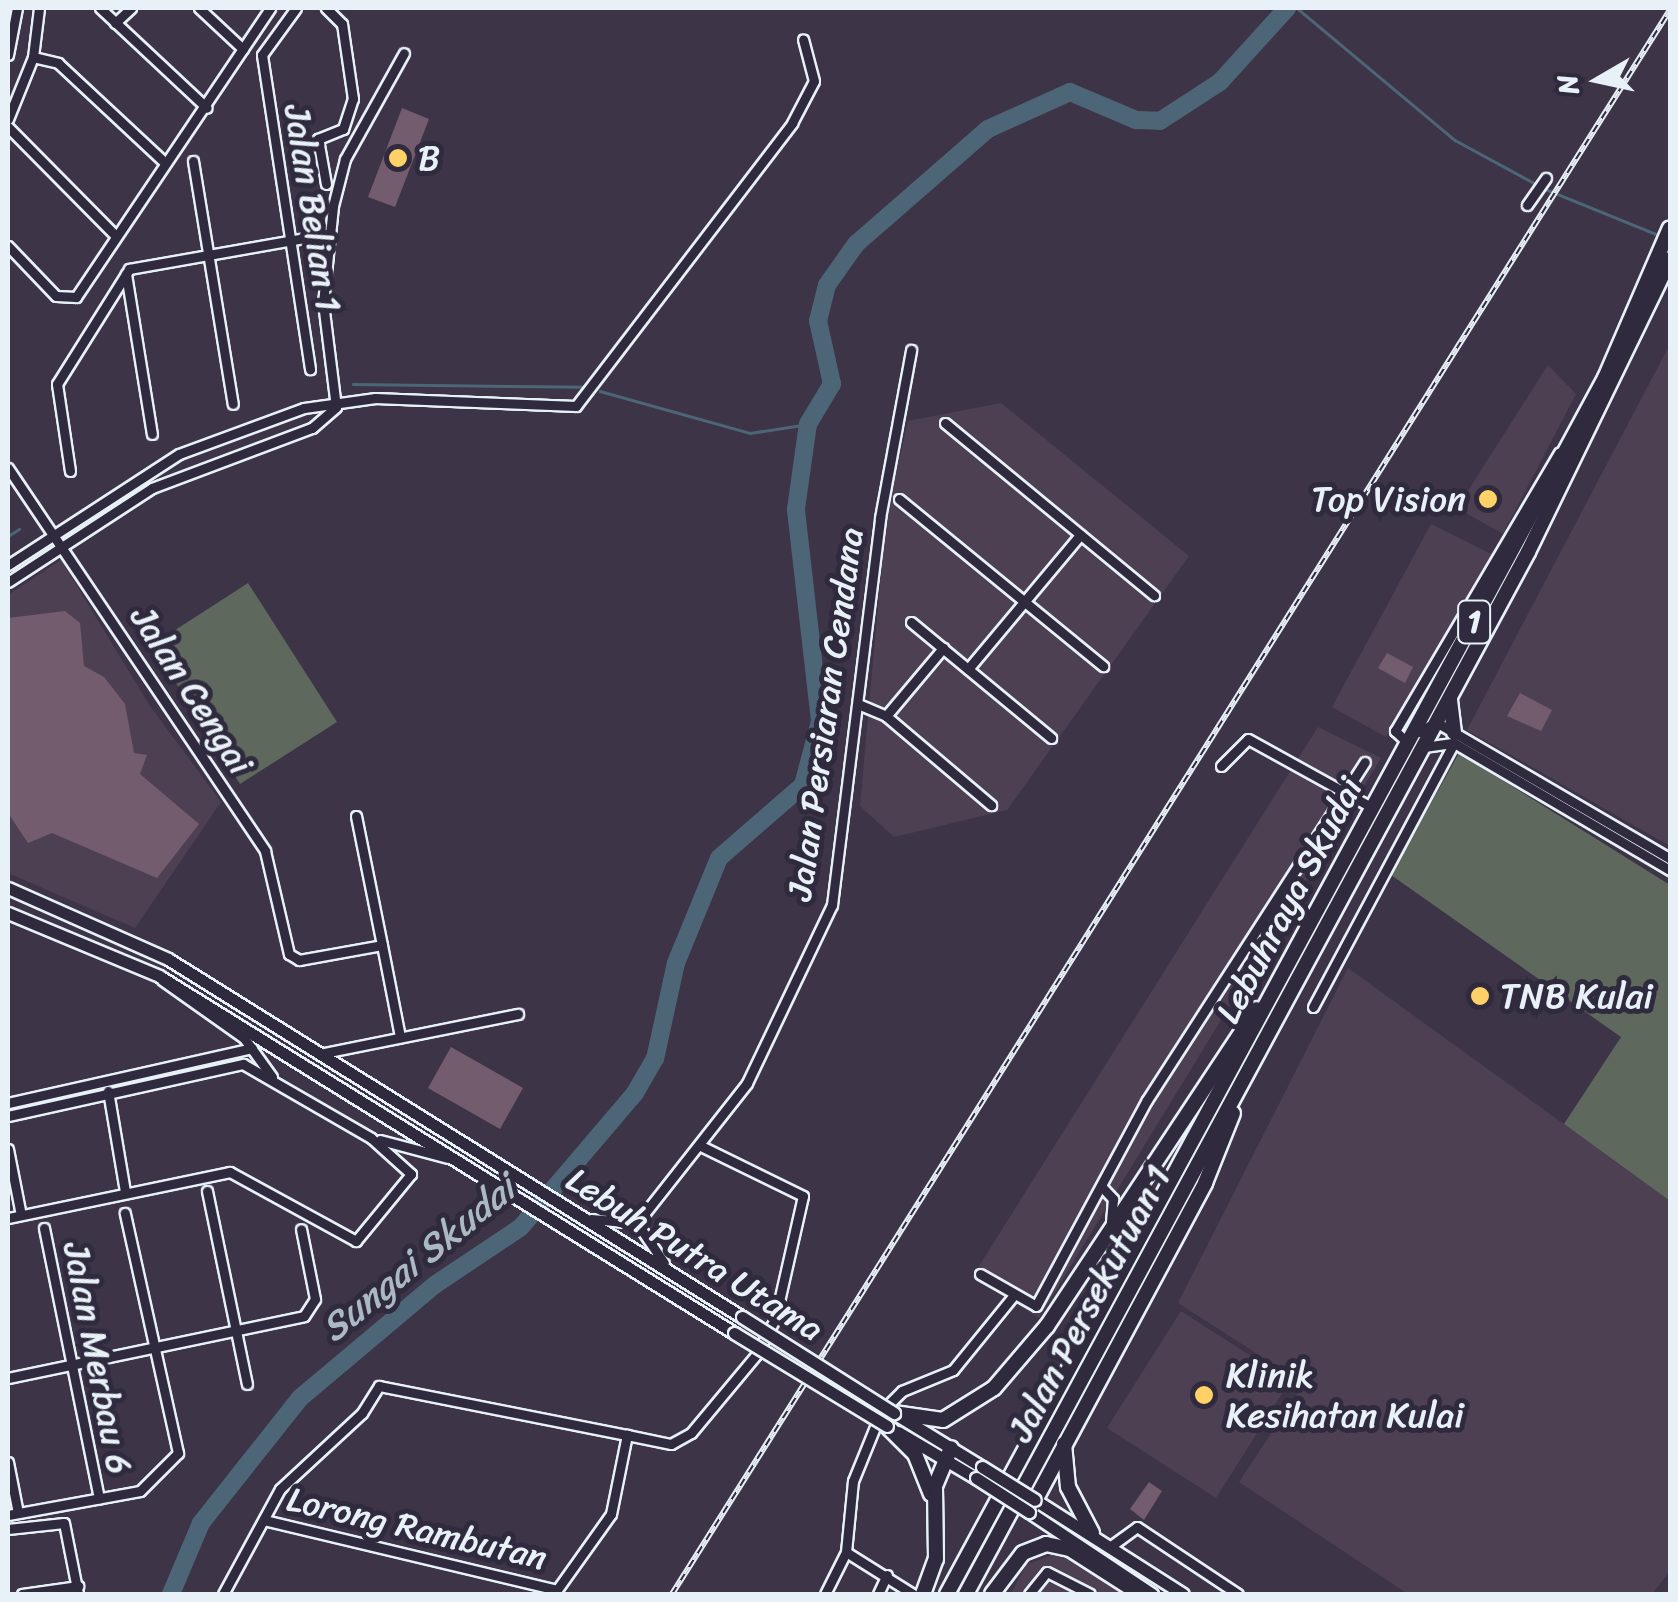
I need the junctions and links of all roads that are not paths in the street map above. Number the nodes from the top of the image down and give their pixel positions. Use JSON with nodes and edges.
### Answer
{"nodes":[{"id":1,"x":18,"y":8,"type":"edge"},
{"id":2,"x":40,"y":8,"type":"edge"},
{"id":3,"x":100,"y":8,"type":"edge"},
{"id":4,"x":131,"y":8,"type":"edge"},
{"id":5,"x":199,"y":8,"type":"edge"},
{"id":6,"x":270,"y":8,"type":"edge"},
{"id":7,"x":296,"y":8,"type":"edge"},
{"id":8,"x":326,"y":8,"type":"edge"},
{"id":9,"x":116,"y":23,"type":"junction"},
{"id":10,"x":803,"y":39,"type":"dead end"},
{"id":11,"x":244,"y":50,"type":"junction"},
{"id":12,"x":404,"y":54,"type":"dead end"},
{"id":13,"x":8,"y":55,"type":"edge"},
{"id":14,"x":33,"y":57,"type":"junction"},
{"id":15,"x":207,"y":108,"type":"junction"},
{"id":16,"x":8,"y":119,"type":"edge"},
{"id":17,"x":8,"y":127,"type":"edge"},
{"id":18,"x":192,"y":160,"type":"dead end"},
{"id":19,"x":164,"y":162,"type":"junction"},
{"id":20,"x":1546,"y":178,"type":"dead end"},
{"id":21,"x":326,"y":184,"type":"dead end"},
{"id":22,"x":1527,"y":205,"type":"dead end"},
{"id":23,"x":1670,"y":228,"type":"edge"},
{"id":24,"x":328,"y":234,"type":"junction"},
{"id":25,"x":116,"y":236,"type":"junction"},
{"id":26,"x":290,"y":240,"type":"junction"},
{"id":27,"x":8,"y":246,"type":"edge"},
{"id":28,"x":206,"y":253,"type":"junction"},
{"id":29,"x":1664,"y":261,"type":"edge"},
{"id":30,"x":126,"y":274,"type":"junction"},
{"id":31,"x":911,"y":350,"type":"dead end"},
{"id":32,"x":310,"y":369,"type":"dead end"},
{"id":33,"x":233,"y":404,"type":"dead end"},
{"id":34,"x":336,"y":407,"type":"junction"},
{"id":35,"x":945,"y":424,"type":"dead end"},
{"id":36,"x":152,"y":434,"type":"dead end"},
{"id":37,"x":1573,"y":438,"type":"junction"},
{"id":38,"x":8,"y":468,"type":"edge"},
{"id":39,"x":70,"y":471,"type":"dead end"},
{"id":40,"x":899,"y":499,"type":"dead end"},
{"id":41,"x":53,"y":530,"type":"junction"},
{"id":42,"x":1080,"y":535,"type":"junction"},
{"id":43,"x":62,"y":543,"type":"junction"},
{"id":44,"x":8,"y":565,"type":"edge"},
{"id":45,"x":8,"y":582,"type":"edge"},
{"id":46,"x":1154,"y":596,"type":"dead end"},
{"id":47,"x":1025,"y":602,"type":"junction"},
{"id":48,"x":911,"y":622,"type":"dead end"},
{"id":49,"x":942,"y":648,"type":"junction"},
{"id":50,"x":1103,"y":666,"type":"dead end"},
{"id":51,"x":968,"y":669,"type":"junction"},
{"id":52,"x":1450,"y":694,"type":"junction"},
{"id":53,"x":858,"y":704,"type":"junction"},
{"id":54,"x":886,"y":716,"type":"junction"},
{"id":55,"x":1436,"y":722,"type":"junction"},
{"id":56,"x":1051,"y":738,"type":"dead end"},
{"id":57,"x":1454,"y":738,"type":"junction"},
{"id":58,"x":1414,"y":748,"type":"junction"},
{"id":59,"x":1399,"y":761,"type":"junction"},
{"id":60,"x":1365,"y":762,"type":"dead end"},
{"id":61,"x":1221,"y":766,"type":"dead end"},
{"id":62,"x":1345,"y":792,"type":"junction"},
{"id":63,"x":990,"y":805,"type":"dead end"},
{"id":64,"x":1373,"y":808,"type":"junction"},
{"id":65,"x":356,"y":816,"type":"dead end"},
{"id":66,"x":1670,"y":859,"type":"edge"},
{"id":67,"x":1670,"y":870,"type":"edge"},
{"id":68,"x":8,"y":888,"type":"edge"},
{"id":69,"x":8,"y":912,"type":"edge"},
{"id":70,"x":382,"y":945,"type":"junction"},
{"id":71,"x":159,"y":976,"type":"junction"},
{"id":72,"x":1280,"y":981,"type":"junction"},
{"id":73,"x":1313,"y":1007,"type":"dead end"},
{"id":74,"x":518,"y":1014,"type":"dead end"},
{"id":75,"x":400,"y":1037,"type":"junction"},
{"id":76,"x":1264,"y":1039,"type":"junction"},
{"id":77,"x":252,"y":1048,"type":"junction"},
{"id":78,"x":324,"y":1053,"type":"junction"},
{"id":79,"x":274,"y":1080,"type":"junction"},
{"id":80,"x":106,"y":1081,"type":"junction"},
{"id":81,"x":108,"y":1094,"type":"junction"},
{"id":82,"x":8,"y":1103,"type":"edge"},
{"id":83,"x":8,"y":1116,"type":"edge"},
{"id":84,"x":371,"y":1138,"type":"junction"},
{"id":85,"x":701,"y":1146,"type":"junction"},
{"id":86,"x":8,"y":1149,"type":"edge"},
{"id":87,"x":470,"y":1166,"type":"junction"},
{"id":88,"x":1101,"y":1186,"type":"junction"},
{"id":89,"x":207,"y":1191,"type":"dead end"},
{"id":90,"x":125,"y":1192,"type":"junction"},
{"id":91,"x":125,"y":1213,"type":"dead end"},
{"id":92,"x":21,"y":1215,"type":"junction"},
{"id":93,"x":8,"y":1218,"type":"edge"},
{"id":94,"x":588,"y":1218,"type":"junction"},
{"id":95,"x":637,"y":1223,"type":"junction"},
{"id":96,"x":44,"y":1228,"type":"dead end"},
{"id":97,"x":301,"y":1229,"type":"dead end"},
{"id":98,"x":664,"y":1263,"type":"junction"},
{"id":99,"x":980,"y":1274,"type":"dead end"},
{"id":100,"x":1069,"y":1293,"type":"junction"},
{"id":101,"x":1014,"y":1295,"type":"junction"},
{"id":102,"x":235,"y":1328,"type":"junction"},
{"id":103,"x":154,"y":1345,"type":"junction"},
{"id":104,"x":71,"y":1364,"type":"junction"},
{"id":105,"x":8,"y":1378,"type":"edge"},
{"id":106,"x":246,"y":1384,"type":"dead end"},
{"id":107,"x":891,"y":1420,"type":"junction"},
{"id":108,"x":626,"y":1435,"type":"junction"},
{"id":109,"x":1064,"y":1443,"type":"junction"},
{"id":110,"x":947,"y":1454,"type":"junction"},
{"id":111,"x":8,"y":1462,"type":"edge"},
{"id":112,"x":98,"y":1498,"type":"junction"},
{"id":113,"x":1032,"y":1506,"type":"junction"},
{"id":114,"x":935,"y":1510,"type":"junction"},
{"id":115,"x":13,"y":1514,"type":"edge"},
{"id":116,"x":264,"y":1520,"type":"junction"},
{"id":117,"x":8,"y":1529,"type":"edge"},
{"id":118,"x":1092,"y":1533,"type":"junction"},
{"id":119,"x":1111,"y":1546,"type":"junction"},
{"id":120,"x":846,"y":1552,"type":"junction"},
{"id":121,"x":887,"y":1575,"type":"junction"},
{"id":122,"x":78,"y":1590,"type":"edge"},
{"id":123,"x":556,"y":1592,"type":"edge"},
{"id":124,"x":22,"y":1594,"type":"edge"},
{"id":125,"x":223,"y":1594,"type":"edge"},
{"id":126,"x":825,"y":1594,"type":"edge"},
{"id":127,"x":878,"y":1594,"type":"edge"},
{"id":128,"x":913,"y":1594,"type":"edge"},
{"id":129,"x":924,"y":1594,"type":"edge"},
{"id":130,"x":947,"y":1594,"type":"edge"},
{"id":131,"x":966,"y":1594,"type":"edge"},
{"id":132,"x":992,"y":1594,"type":"edge"},
{"id":133,"x":1029,"y":1594,"type":"edge"},
{"id":134,"x":1090,"y":1594,"type":"edge"},
{"id":135,"x":1140,"y":1594,"type":"edge"},
{"id":136,"x":1152,"y":1594,"type":"edge"},
{"id":137,"x":1183,"y":1594,"type":"edge"},
{"id":138,"x":1238,"y":1594,"type":"edge"}],
"edges":[{"from":1,"to":13,"type":"street"},
{"from":2,"to":14,"type":"street"},
{"from":3,"to":9,"type":"street"},
{"from":4,"to":9,"type":"street"},
{"from":5,"to":11,"type":"street"},
{"from":6,"to":11,"type":"street"},
{"from":7,"to":26,"type":"street","name":"Jalan Belian 1"},
{"from":8,"to":21,"type":"street"},
{"from":9,"to":15,"type":"street"},
{"from":10,"to":34,"type":"street"},
{"from":11,"to":15,"type":"street"},
{"from":12,"to":24,"type":"street"},
{"from":14,"to":16,"type":"street"},
{"from":14,"to":19,"type":"street"},
{"from":15,"to":19,"type":"street"},
{"from":17,"to":25,"type":"street"},
{"from":18,"to":28,"type":"street"},
{"from":19,"to":25,"type":"street"},
{"from":20,"to":22,"type":"street"},
{"from":23,"to":29,"type":"highway","name":"Lebuhraya Skudai","number":"1"},
{"from":24,"to":26,"type":"street"},
{"from":24,"to":34,"type":"street"},
{"from":25,"to":27,"type":"street"},
{"from":26,"to":28,"type":"street"},
{"from":26,"to":32,"type":"street","name":"Jalan Belian 1"},
{"from":28,"to":30,"type":"street"},
{"from":28,"to":33,"type":"street"},
{"from":29,"to":37,"type":"highway","name":"Lebuhraya Skudai","number":"1"},
{"from":29,"to":52,"type":"highway","name":"Lebuhraya Skudai","number":"1"},
{"from":30,"to":36,"type":"street"},
{"from":30,"to":39,"type":"street"},
{"from":31,"to":53,"type":"street","name":"Jalan Persiaran Cendana"},
{"from":34,"to":41,"type":"street"},
{"from":34,"to":43,"type":"street"},
{"from":35,"to":42,"type":"street"},
{"from":37,"to":58,"type":"highway","name":"Lebuhraya Skudai","number":"1"},
{"from":37,"to":58,"type":"street"},
{"from":38,"to":41,"type":"street","name":"Jalan Cengai"},
{"from":40,"to":47,"type":"street"},
{"from":41,"to":43,"type":"street","name":"Jalan Cengai"},
{"from":41,"to":44,"type":"street"},
{"from":42,"to":46,"type":"street"},
{"from":42,"to":47,"type":"street"},
{"from":43,"to":45,"type":"street"},
{"from":43,"to":70,"type":"street","name":"Jalan Cengai"},
{"from":47,"to":50,"type":"street"},
{"from":47,"to":51,"type":"street"},
{"from":48,"to":49,"type":"street"},
{"from":49,"to":51,"type":"street"},
{"from":49,"to":54,"type":"street"},
{"from":51,"to":56,"type":"street"},
{"from":52,"to":55,"type":"highway","name":"Lebuhraya Skudai","number":"1"},
{"from":52,"to":57,"type":"highway"},
{"from":53,"to":54,"type":"street"},
{"from":53,"to":85,"type":"street","name":"Jalan Persiaran Cendana"},
{"from":54,"to":63,"type":"street"},
{"from":55,"to":57,"type":"street"},
{"from":55,"to":58,"type":"highway","name":"Lebuhraya Skudai","number":"1"},
{"from":55,"to":59,"type":"street"},
{"from":57,"to":58,"type":"street"},
{"from":57,"to":66,"type":"street"},
{"from":57,"to":67,"type":"street"},
{"from":57,"to":73,"type":"street"},
{"from":58,"to":59,"type":"highway","name":"Lebuhraya Skudai","number":"1"},
{"from":58,"to":76,"type":"highway","name":"Lebuhraya Skudai","number":"1"},
{"from":59,"to":64,"type":"highway","name":"Lebuhraya Skudai","number":"1"},
{"from":60,"to":62,"type":"street"},
{"from":61,"to":62,"type":"street"},
{"from":62,"to":64,"type":"street"},
{"from":62,"to":88,"type":"street"},
{"from":64,"to":72,"type":"highway","name":"Lebuhraya Skudai","number":"1"},
{"from":65,"to":70,"type":"street"},
{"from":68,"to":78,"type":"main road","name":"Lebuh Putra Utama"},
{"from":69,"to":71,"type":"main road","name":"Lebuh Putra Utama"},
{"from":70,"to":75,"type":"street"},
{"from":71,"to":77,"type":"street"},
{"from":71,"to":87,"type":"main road","name":"Lebuh Putra Utama"},
{"from":72,"to":100,"type":"highway"},
{"from":72,"to":130,"type":"highway","name":"Lebuhraya Skudai","number":"1"},
{"from":74,"to":75,"type":"street"},
{"from":75,"to":78,"type":"street"},
{"from":76,"to":109,"type":"highway"},
{"from":76,"to":131,"type":"highway","name":"Jalan Persekutuan 1","number":"1"},
{"from":77,"to":79,"type":"street"},
{"from":77,"to":80,"type":"street"},
{"from":78,"to":94,"type":"main road","name":"Lebuh Putra Utama"},
{"from":79,"to":81,"type":"street"},
{"from":79,"to":84,"type":"street"},
{"from":80,"to":81,"type":"street"},
{"from":80,"to":82,"type":"street"},
{"from":81,"to":83,"type":"street"},
{"from":81,"to":90,"type":"street"},
{"from":84,"to":87,"type":"street"},
{"from":84,"to":90,"type":"street"},
{"from":85,"to":95,"type":"street","name":"Jalan Persiaran Cendana"},
{"from":85,"to":108,"type":"street"},
{"from":86,"to":92,"type":"street"},
{"from":87,"to":107,"type":"main road","name":"Lebuh Putra Utama","bridge":true},
{"from":88,"to":100,"type":"street"},
{"from":88,"to":101,"type":"street"},
{"from":89,"to":102,"type":"street"},
{"from":90,"to":92,"type":"street"},
{"from":91,"to":103,"type":"street"},
{"from":92,"to":93,"type":"street"},
{"from":94,"to":95,"type":"street"},
{"from":94,"to":98,"type":"main road","name":"Lebuh Putra Utama"},
{"from":95,"to":98,"type":"street"},
{"from":96,"to":104,"type":"street","name":"Jalan Merbau 6"},
{"from":97,"to":102,"type":"street"},
{"from":98,"to":107,"type":"main road","name":"Lebuh Putra Utama","bridge":true},
{"from":99,"to":101,"type":"street"},
{"from":100,"to":107,"type":"highway"},
{"from":101,"to":120,"type":"street"},
{"from":102,"to":103,"type":"street"},
{"from":102,"to":106,"type":"street"},
{"from":103,"to":104,"type":"street"},
{"from":103,"to":112,"type":"street"},
{"from":104,"to":105,"type":"street"},
{"from":104,"to":112,"type":"street","name":"Jalan Merbau 6"},
{"from":107,"to":110,"type":"main road","name":"Lebuh Putra Utama"},
{"from":107,"to":114,"type":"highway"},
{"from":108,"to":116,"type":"street"},
{"from":108,"to":123,"type":"street"},
{"from":109,"to":113,"type":"highway"},
{"from":109,"to":118,"type":"highway"},
{"from":110,"to":113,"type":"main road","name":"Lebuh Putra Utama","bridge":true},
{"from":110,"to":114,"type":"highway"},
{"from":111,"to":115,"type":"street"},
{"from":112,"to":115,"type":"street"},
{"from":113,"to":118,"type":"main road"},
{"from":113,"to":136,"type":"main road"},
{"from":114,"to":129,"type":"highway"},
{"from":116,"to":123,"type":"street","name":"Lorong Rambutan"},
{"from":116,"to":125,"type":"street"},
{"from":117,"to":122,"type":"street"},
{"from":118,"to":119,"type":"main road"},
{"from":119,"to":137,"type":"main road"},
{"from":119,"to":138,"type":"street"},
{"from":120,"to":121,"type":"street"},
{"from":120,"to":126,"type":"street"},
{"from":121,"to":127,"type":"street"},
{"from":121,"to":128,"type":"street"},
{"from":122,"to":124,"type":"street"},
{"from":132,"to":135,"type":"highway"},
{"from":133,"to":134,"type":"street"}]}
